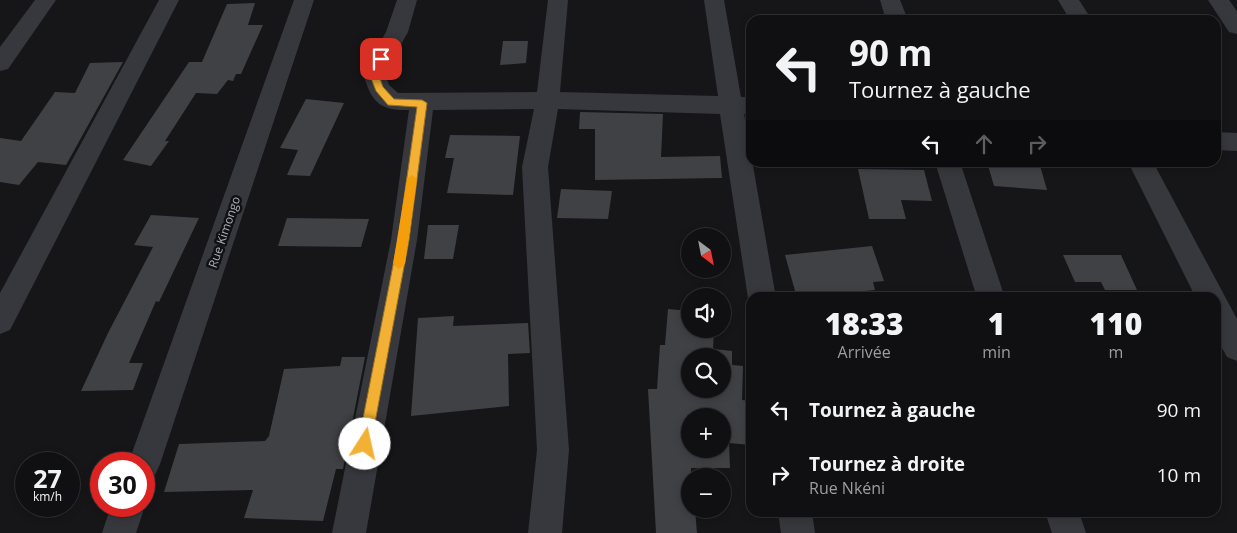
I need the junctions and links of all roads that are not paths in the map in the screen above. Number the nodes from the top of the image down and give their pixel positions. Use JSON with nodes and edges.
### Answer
{"nodes":[{"id":1,"x":46,"y":0,"type":"edge"},
{"id":2,"x":169,"y":0,"type":"edge"},
{"id":3,"x":304,"y":0,"type":"edge"},
{"id":4,"x":406,"y":0,"type":"edge"},
{"id":5,"x":558,"y":0,"type":"edge"},
{"id":6,"x":714,"y":0,"type":"edge"},
{"id":7,"x":890,"y":0,"type":"edge"},
{"id":8,"x":1068,"y":0,"type":"edge"},
{"id":9,"x":1218,"y":0,"type":"edge"},
{"id":10,"x":895,"y":15,"type":"edge"},
{"id":11,"x":1078,"y":15,"type":"edge"},
{"id":12,"x":1237,"y":28,"type":"edge"},
{"id":13,"x":0,"y":63,"type":"edge"},
{"id":14,"x":548,"y":100,"type":"junction"},
{"id":15,"x":422,"y":103,"type":"junction"},
{"id":16,"x":742,"y":105,"type":"edge"},
{"id":17,"x":1221,"y":140,"type":"edge"},
{"id":18,"x":1237,"y":142,"type":"edge"},
{"id":19,"x":746,"y":144,"type":"edge"},
{"id":20,"x":748,"y":167,"type":"edge"},
{"id":21,"x":949,"y":167,"type":"edge"},
{"id":22,"x":1143,"y":167,"type":"edge"},
{"id":23,"x":761,"y":292,"type":"edge"},
{"id":24,"x":989,"y":292,"type":"edge"},
{"id":25,"x":1208,"y":292,"type":"edge"},
{"id":26,"x":1221,"y":317,"type":"edge"},
{"id":27,"x":0,"y":321,"type":"edge"},
{"id":28,"x":1237,"y":347,"type":"edge"},
{"id":29,"x":148,"y":452,"type":"edge"},
{"id":30,"x":124,"y":517,"type":"edge"},
{"id":31,"x":796,"y":517,"type":"edge"},
{"id":32,"x":1064,"y":517,"type":"edge"},
{"id":33,"x":119,"y":533,"type":"edge"},
{"id":34,"x":349,"y":533,"type":"edge"},
{"id":35,"x":545,"y":533,"type":"edge"},
{"id":36,"x":798,"y":533,"type":"edge"},
{"id":37,"x":1069,"y":533,"type":"edge"}],
"edges":[{"from":1,"to":13,"type":"street"},
{"from":2,"to":27,"type":"street"},
{"from":3,"to":29,"type":"street","name":"Rue Kimongo"},
{"from":4,"to":15,"type":"street"},
{"from":5,"to":14,"type":"street"},
{"from":6,"to":16,"type":"street"},
{"from":7,"to":10,"type":"street"},
{"from":8,"to":11,"type":"street"},
{"from":9,"to":12,"type":"street"},
{"from":14,"to":15,"type":"street"},
{"from":14,"to":16,"type":"street"},
{"from":14,"to":35,"type":"street"},
{"from":15,"to":34,"type":"street"},
{"from":16,"to":19,"type":"street"},
{"from":17,"to":18,"type":"street"},
{"from":20,"to":23,"type":"street"},
{"from":21,"to":24,"type":"street"},
{"from":22,"to":25,"type":"street"},
{"from":26,"to":28,"type":"street"},
{"from":30,"to":33,"type":"street"},
{"from":31,"to":36,"type":"street"},
{"from":32,"to":37,"type":"street"}]}
